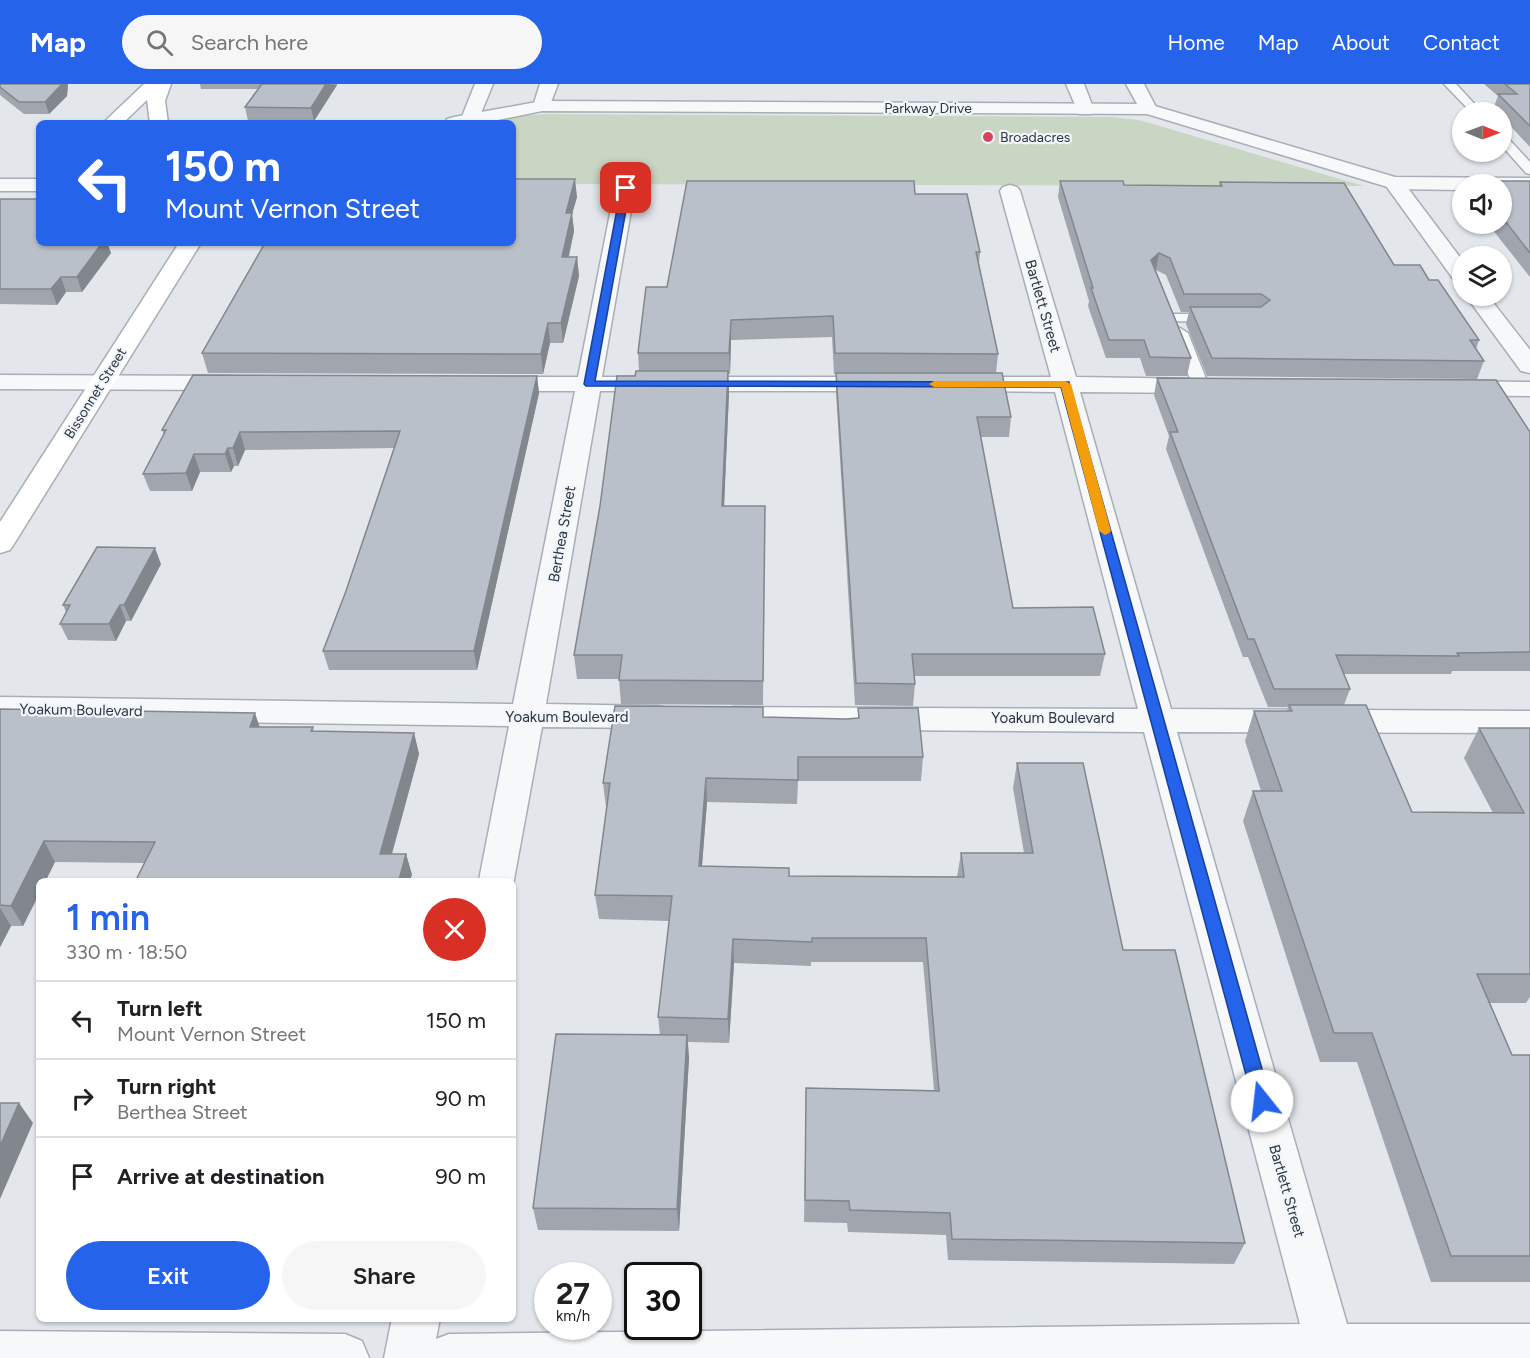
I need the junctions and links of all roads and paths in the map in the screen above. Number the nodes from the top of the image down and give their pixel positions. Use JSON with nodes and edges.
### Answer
{"nodes":[{"id":1,"x":154,"y":84,"type":"edge"},
{"id":2,"x":162,"y":84,"type":"edge"},
{"id":3,"x":484,"y":84,"type":"edge"},
{"id":4,"x":549,"y":84,"type":"edge"},
{"id":5,"x":1075,"y":84,"type":"edge"},
{"id":6,"x":1135,"y":84,"type":"edge"},
{"id":7,"x":1450,"y":84,"type":"edge"},
{"id":8,"x":1467,"y":102,"type":"edge"},
{"id":9,"x":542,"y":106,"type":"junction"},
{"id":10,"x":1148,"y":109,"type":"junction"},
{"id":11,"x":1085,"y":110,"type":"junction"},
{"id":12,"x":115,"y":120,"type":"edge"},
{"id":13,"x":159,"y":120,"type":"edge"},
{"id":14,"x":463,"y":120,"type":"edge"},
{"id":15,"x":467,"y":120,"type":"edge"},
{"id":16,"x":1512,"y":150,"type":"edge"},
{"id":17,"x":1530,"y":170,"type":"edge"},
{"id":18,"x":1394,"y":183,"type":"junction"},
{"id":19,"x":36,"y":184,"type":"edge"},
{"id":20,"x":1530,"y":184,"type":"edge"},
{"id":21,"x":0,"y":185,"type":"edge"},
{"id":22,"x":626,"y":188,"type":"dead end"},
{"id":23,"x":1010,"y":191,"type":"dead end"},
{"id":24,"x":188,"y":246,"type":"edge"},
{"id":25,"x":1452,"y":261,"type":"edge"},
{"id":26,"x":1485,"y":306,"type":"edge"},
{"id":27,"x":1232,"y":318,"type":"edge"},
{"id":28,"x":1530,"y":366,"type":"edge"},
{"id":29,"x":0,"y":382,"type":"edge"},
{"id":30,"x":102,"y":383,"type":"junction"},
{"id":31,"x":257,"y":383,"type":"edge"},
{"id":32,"x":471,"y":384,"type":"edge"},
{"id":33,"x":589,"y":384,"type":"junction"},
{"id":34,"x":899,"y":384,"type":"edge"},
{"id":35,"x":934,"y":384,"type":"edge"},
{"id":36,"x":1065,"y":384,"type":"junction"},
{"id":37,"x":1213,"y":386,"type":"joint"},
{"id":38,"x":1436,"y":388,"type":"edge"},
{"id":39,"x":1530,"y":389,"type":"edge"},
{"id":40,"x":8,"y":521,"type":"edge"},
{"id":41,"x":0,"y":544,"type":"edge"},
{"id":42,"x":0,"y":708,"type":"edge"},
{"id":43,"x":528,"y":717,"type":"junction"},
{"id":44,"x":1156,"y":718,"type":"junction"},
{"id":45,"x":1530,"y":722,"type":"edge"},
{"id":46,"x":497,"y":878,"type":"edge"},
{"id":47,"x":415,"y":1322,"type":"edge"},
{"id":48,"x":1530,"y":1348,"type":"edge"},
{"id":49,"x":1332,"y":1353,"type":"edge"},
{"id":50,"x":0,"y":1356,"type":"edge"},
{"id":51,"x":345,"y":1358,"type":"edge"},
{"id":52,"x":408,"y":1358,"type":"edge"},
{"id":53,"x":449,"y":1358,"type":"edge"}],
"edges":[{"from":1,"to":12,"type":"main road"},
{"from":2,"to":13,"type":"main road"},
{"from":3,"to":14,"type":"street"},
{"from":4,"to":9,"type":"street"},
{"from":5,"to":11,"type":"street"},
{"from":6,"to":10,"type":"street"},
{"from":7,"to":8,"type":"lane"},
{"from":9,"to":11,"type":"street","name":"Parkway Drive"},
{"from":9,"to":15,"type":"street","name":"Parkway Drive"},
{"from":10,"to":11,"type":"street","name":"Parkway Drive"},
{"from":10,"to":18,"type":"street","name":"Parkway Drive"},
{"from":16,"to":17,"type":"lane"},
{"from":18,"to":20,"type":"street","name":"Parkway Drive"},
{"from":18,"to":25,"type":"street"},
{"from":19,"to":21,"type":"street"},
{"from":22,"to":33,"type":"street","name":"Berthea Street"},
{"from":23,"to":36,"type":"street","name":"Bartlett Street"},
{"from":24,"to":30,"type":"main road","name":"Bissonnet Street"},
{"from":26,"to":28,"type":"street"},
{"from":27,"to":37,"type":"lane"},
{"from":29,"to":30,"type":"street"},
{"from":30,"to":31,"type":"street"},
{"from":30,"to":40,"type":"main road","name":"Bissonnet Street"},
{"from":32,"to":33,"type":"street"},
{"from":33,"to":34,"type":"street"},
{"from":33,"to":43,"type":"street","name":"Berthea Street"},
{"from":35,"to":36,"type":"street"},
{"from":36,"to":37,"type":"street"},
{"from":36,"to":44,"type":"street","name":"Bartlett Street"},
{"from":38,"to":39,"type":"street"},
{"from":40,"to":41,"type":"main road","name":"Bissonnet Street"},
{"from":42,"to":43,"type":"street","name":"Yoakum Boulevard"},
{"from":43,"to":44,"type":"street","name":"Yoakum Boulevard"},
{"from":43,"to":46,"type":"street","name":"Berthea Street"},
{"from":44,"to":45,"type":"street","name":"Yoakum Boulevard"},
{"from":44,"to":49,"type":"street","name":"Bartlett Street"},
{"from":47,"to":52,"type":"street"},
{"from":48,"to":49,"type":"street"},
{"from":49,"to":53,"type":"street"},
{"from":50,"to":51,"type":"street"}]}
